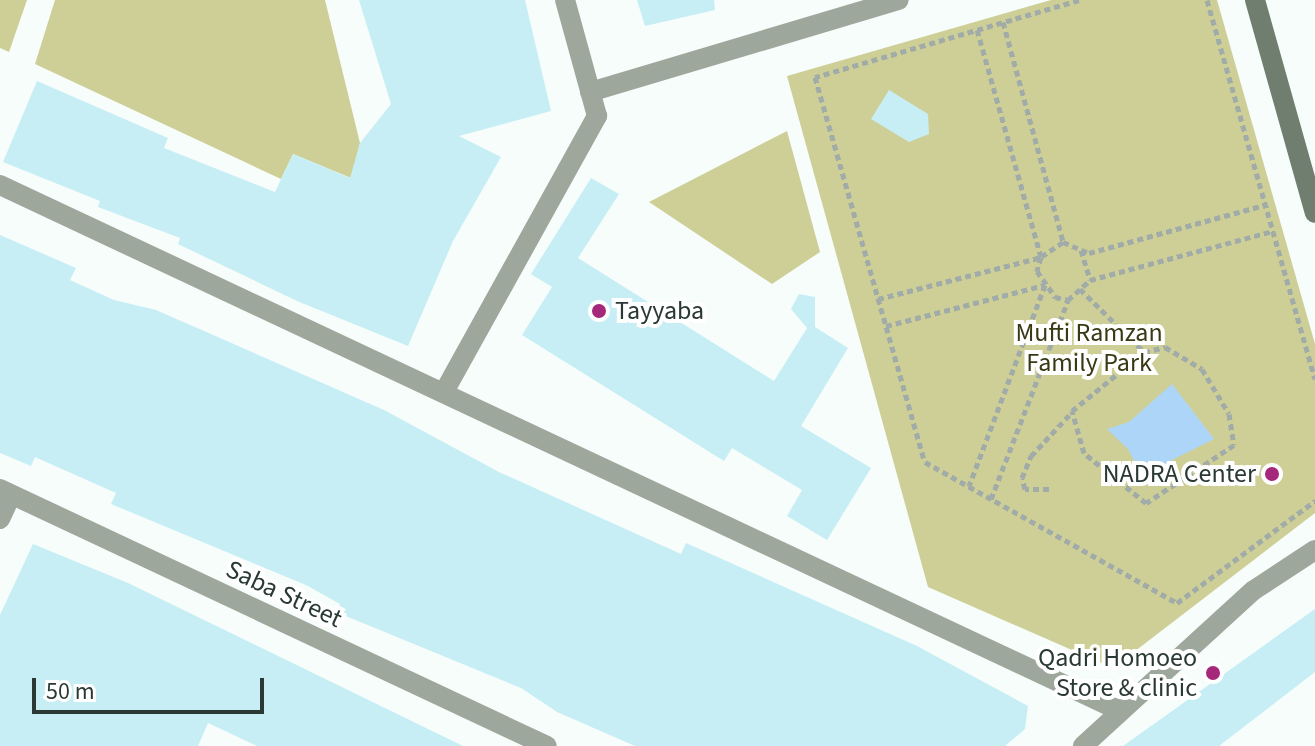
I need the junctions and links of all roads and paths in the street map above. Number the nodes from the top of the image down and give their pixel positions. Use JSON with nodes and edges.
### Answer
{"nodes":[{"id":1,"x":565,"y":0,"type":"edge"},
{"id":2,"x":899,"y":0,"type":"edge"},
{"id":3,"x":1079,"y":0,"type":"edge"},
{"id":4,"x":1207,"y":0,"type":"edge"},
{"id":5,"x":1255,"y":0,"type":"edge"},
{"id":6,"x":1003,"y":22,"type":"junction"},
{"id":7,"x":977,"y":30,"type":"junction"},
{"id":8,"x":590,"y":92,"type":"junction"},
{"id":9,"x":0,"y":185,"type":"edge"},
{"id":10,"x":1265,"y":205,"type":"junction"},
{"id":11,"x":1315,"y":213,"type":"edge"},
{"id":12,"x":1273,"y":231,"type":"junction"},
{"id":13,"x":1063,"y":242,"type":"junction"},
{"id":14,"x":1081,"y":249,"type":"junction"},
{"id":15,"x":1041,"y":257,"type":"junction"},
{"id":16,"x":1090,"y":280,"type":"junction"},
{"id":17,"x":1045,"y":285,"type":"junction"},
{"id":18,"x":1080,"y":289,"type":"junction"},
{"id":19,"x":878,"y":299,"type":"junction"},
{"id":20,"x":1068,"y":300,"type":"junction"},
{"id":21,"x":886,"y":326,"type":"junction"},
{"id":22,"x":1144,"y":352,"type":"junction"},
{"id":23,"x":1315,"y":379,"type":"edge"},
{"id":24,"x":444,"y":392,"type":"junction"},
{"id":25,"x":1072,"y":411,"type":"junction"},
{"id":26,"x":969,"y":486,"type":"junction"},
{"id":27,"x":1049,"y":489,"type":"dead end"},
{"id":28,"x":6,"y":492,"type":"edge"},
{"id":29,"x":991,"y":499,"type":"junction"},
{"id":30,"x":1315,"y":501,"type":"edge"},
{"id":31,"x":0,"y":519,"type":"edge"},
{"id":32,"x":1315,"y":550,"type":"edge"},
{"id":33,"x":1118,"y":710,"type":"junction"},
{"id":34,"x":547,"y":746,"type":"edge"},
{"id":35,"x":1083,"y":746,"type":"edge"}],
"edges":[{"from":1,"to":8,"type":"street"},
{"from":2,"to":8,"type":"street"},
{"from":3,"to":6,"type":"path"},
{"from":4,"to":10,"type":"path"},
{"from":5,"to":11,"type":"street"},
{"from":6,"to":7,"type":"path"},
{"from":6,"to":13,"type":"path"},
{"from":7,"to":15,"type":"path"},
{"from":7,"to":19,"type":"path"},
{"from":8,"to":24,"type":"street"},
{"from":9,"to":24,"type":"street"},
{"from":10,"to":12,"type":"path"},
{"from":10,"to":14,"type":"path"},
{"from":12,"to":16,"type":"path"},
{"from":12,"to":23,"type":"path"},
{"from":13,"to":14,"type":"path"},
{"from":13,"to":15,"type":"path"},
{"from":14,"to":16,"type":"path"},
{"from":15,"to":17,"type":"path"},
{"from":15,"to":19,"type":"path"},
{"from":16,"to":18,"type":"path"},
{"from":17,"to":20,"type":"path"},
{"from":17,"to":21,"type":"path"},
{"from":17,"to":26,"type":"path"},
{"from":18,"to":20,"type":"path"},
{"from":18,"to":22,"type":"path"},
{"from":19,"to":21,"type":"path"},
{"from":20,"to":29,"type":"path"},
{"from":21,"to":26,"type":"path"},
{"from":22,"to":25,"type":"path"},
{"from":22,"to":25,"type":"path"},
{"from":24,"to":33,"type":"street"},
{"from":25,"to":27,"type":"path"},
{"from":26,"to":29,"type":"path"},
{"from":28,"to":31,"type":"street"},
{"from":28,"to":34,"type":"street","name":"Saba Street"},
{"from":29,"to":30,"type":"path"},
{"from":32,"to":33,"type":"street"},
{"from":33,"to":35,"type":"street"}]}
